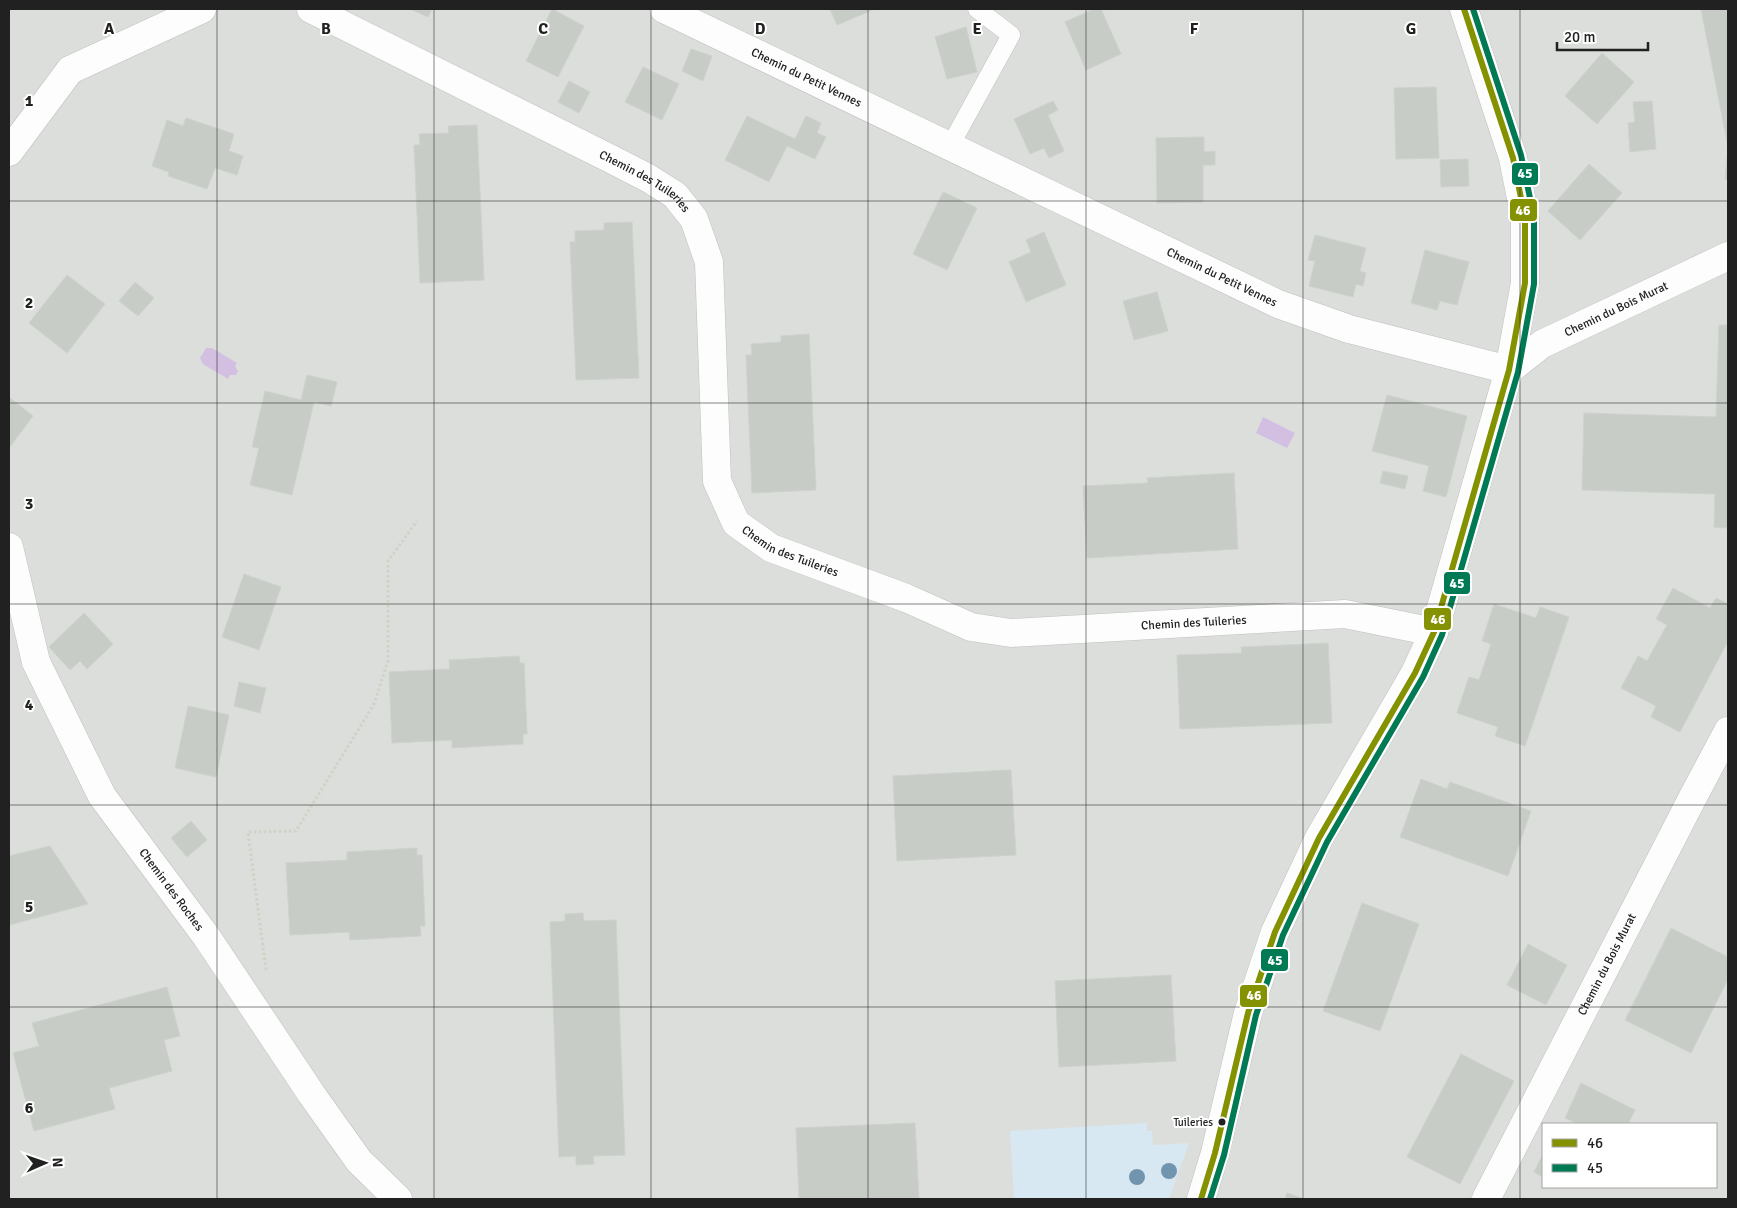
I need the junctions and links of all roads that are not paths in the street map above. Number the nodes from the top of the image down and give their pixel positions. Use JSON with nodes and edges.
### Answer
{"nodes":[{"id":1,"x":202,"y":9,"type":"edge"},
{"id":2,"x":311,"y":9,"type":"edge"},
{"id":3,"x":664,"y":9,"type":"edge"},
{"id":4,"x":977,"y":9,"type":"edge"},
{"id":5,"x":1464,"y":9,"type":"edge"},
{"id":6,"x":950,"y":146,"type":"junction"},
{"id":7,"x":9,"y":152,"type":"edge"},
{"id":8,"x":1728,"y":256,"type":"edge"},
{"id":9,"x":1509,"y":370,"type":"junction"},
{"id":10,"x":9,"y":547,"type":"edge"},
{"id":11,"x":1434,"y":632,"type":"junction"},
{"id":12,"x":1728,"y":731,"type":"edge"},
{"id":13,"x":398,"y":1199,"type":"edge"},
{"id":14,"x":1201,"y":1199,"type":"edge"},
{"id":15,"x":1486,"y":1199,"type":"edge"}],
"edges":[{"from":1,"to":7,"type":"street"},
{"from":2,"to":11,"type":"street","name":"Chemin des Tuileries"},
{"from":3,"to":6,"type":"street","name":"Chemin du Petit Vennes"},
{"from":4,"to":6,"type":"lane"},
{"from":5,"to":9,"type":"street"},
{"from":6,"to":9,"type":"street","name":"Chemin du Petit Vennes"},
{"from":8,"to":9,"type":"street","name":"Chemin du Bois Murat"},
{"from":9,"to":11,"type":"street"},
{"from":10,"to":13,"type":"street","name":"Chemin des Roches"},
{"from":11,"to":14,"type":"street"},
{"from":12,"to":15,"type":"street","name":"Chemin du Bois Murat"}]}
